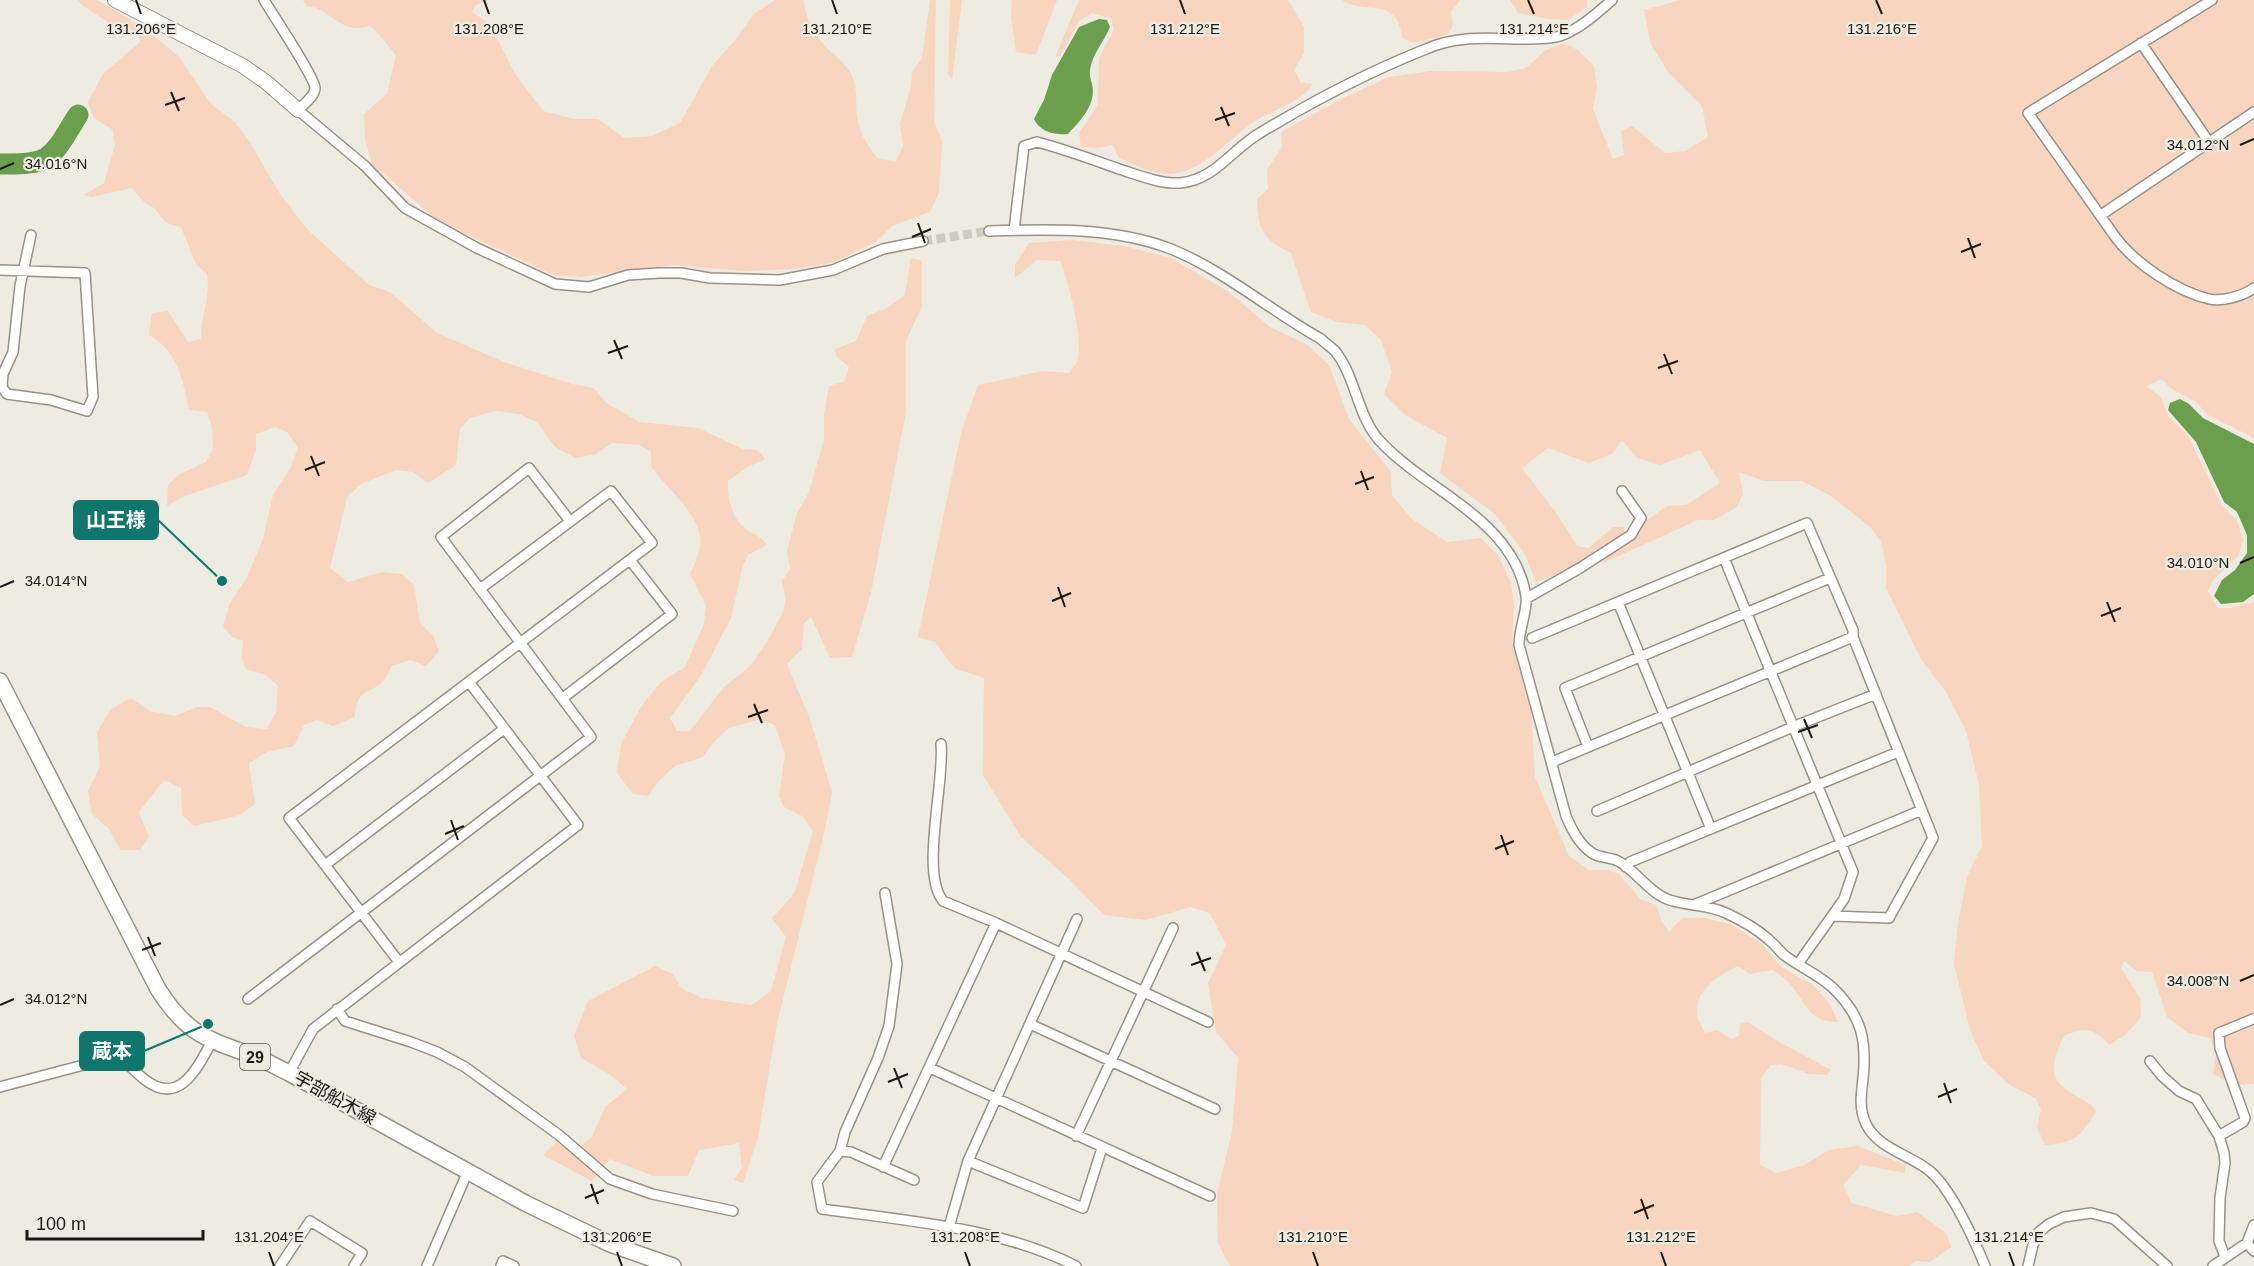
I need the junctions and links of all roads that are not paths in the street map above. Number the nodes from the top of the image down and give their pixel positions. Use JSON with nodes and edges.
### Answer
{"nodes":[{"id":1,"x":115,"y":0,"type":"edge"},
{"id":2,"x":264,"y":0,"type":"edge"},
{"id":3,"x":1612,"y":0,"type":"edge"},
{"id":4,"x":2212,"y":0,"type":"edge"},
{"id":5,"x":2141,"y":43,"type":"junction"},
{"id":6,"x":298,"y":110,"type":"junction"},
{"id":7,"x":2254,"y":112,"type":"edge"},
{"id":8,"x":2209,"y":142,"type":"junction"},
{"id":9,"x":2101,"y":215,"type":"junction"},
{"id":10,"x":1014,"y":230,"type":"junction"},
{"id":11,"x":989,"y":231,"type":"tunnel mouth"},
{"id":12,"x":31,"y":235,"type":"dead end"},
{"id":13,"x":923,"y":241,"type":"tunnel mouth"},
{"id":14,"x":0,"y":270,"type":"edge"},
{"id":15,"x":23,"y":271,"type":"junction"},
{"id":16,"x":2254,"y":288,"type":"edge"},
{"id":17,"x":5,"y":360,"type":"edge"},
{"id":18,"x":1622,"y":491,"type":"dead end"},
{"id":19,"x":570,"y":521,"type":"junction"},
{"id":20,"x":1724,"y":558,"type":"junction"},
{"id":21,"x":630,"y":560,"type":"junction"},
{"id":22,"x":1830,"y":578,"type":"junction"},
{"id":23,"x":480,"y":589,"type":"junction"},
{"id":24,"x":1527,"y":598,"type":"junction"},
{"id":25,"x":1618,"y":602,"type":"junction"},
{"id":26,"x":1748,"y":613,"type":"junction"},
{"id":27,"x":1532,"y":638,"type":"dead end"},
{"id":28,"x":1853,"y":638,"type":"junction"},
{"id":29,"x":520,"y":643,"type":"junction"},
{"id":30,"x":1641,"y":657,"type":"junction"},
{"id":31,"x":1772,"y":671,"type":"junction"},
{"id":32,"x":0,"y":681,"type":"edge"},
{"id":33,"x":469,"y":682,"type":"junction"},
{"id":34,"x":1876,"y":694,"type":"junction"},
{"id":35,"x":563,"y":698,"type":"junction"},
{"id":36,"x":1664,"y":716,"type":"junction"},
{"id":37,"x":1795,"y":726,"type":"junction"},
{"id":38,"x":504,"y":729,"type":"junction"},
{"id":39,"x":941,"y":744,"type":"dead end"},
{"id":40,"x":1588,"y":747,"type":"junction"},
{"id":41,"x":1898,"y":752,"type":"junction"},
{"id":42,"x":1552,"y":762,"type":"junction"},
{"id":43,"x":1687,"y":772,"type":"junction"},
{"id":44,"x":541,"y":776,"type":"junction"},
{"id":45,"x":1818,"y":785,"type":"junction"},
{"id":46,"x":1922,"y":810,"type":"junction"},
{"id":47,"x":1597,"y":811,"type":"dead end"},
{"id":48,"x":1711,"y":829,"type":"junction"},
{"id":49,"x":1841,"y":843,"type":"junction"},
{"id":50,"x":325,"y":865,"type":"junction"},
{"id":51,"x":1626,"y":867,"type":"junction"},
{"id":52,"x":885,"y":893,"type":"dead end"},
{"id":53,"x":1696,"y":904,"type":"junction"},
{"id":54,"x":361,"y":912,"type":"junction"},
{"id":55,"x":1832,"y":916,"type":"junction"},
{"id":56,"x":1077,"y":919,"type":"dead end"},
{"id":57,"x":996,"y":923,"type":"junction"},
{"id":58,"x":1173,"y":928,"type":"dead end"},
{"id":59,"x":1063,"y":954,"type":"junction"},
{"id":60,"x":399,"y":962,"type":"junction"},
{"id":61,"x":1797,"y":964,"type":"junction"},
{"id":62,"x":1142,"y":992,"type":"junction"},
{"id":63,"x":248,"y":999,"type":"dead end"},
{"id":64,"x":337,"y":1009,"type":"junction"},
{"id":65,"x":2253,"y":1019,"type":"edge"},
{"id":66,"x":1208,"y":1022,"type":"dead end"},
{"id":67,"x":1030,"y":1024,"type":"junction"},
{"id":68,"x":212,"y":1041,"type":"junction"},
{"id":69,"x":1112,"y":1061,"type":"junction"},
{"id":70,"x":2150,"y":1061,"type":"dead end"},
{"id":71,"x":930,"y":1068,"type":"junction"},
{"id":72,"x":289,"y":1073,"type":"junction"},
{"id":73,"x":0,"y":1087,"type":"edge"},
{"id":74,"x":996,"y":1098,"type":"junction"},
{"id":75,"x":1215,"y":1109,"type":"dead end"},
{"id":76,"x":1076,"y":1136,"type":"junction"},
{"id":77,"x":2219,"y":1136,"type":"junction"},
{"id":78,"x":1102,"y":1148,"type":"junction"},
{"id":79,"x":840,"y":1151,"type":"junction"},
{"id":80,"x":968,"y":1161,"type":"junction"},
{"id":81,"x":883,"y":1167,"type":"junction"},
{"id":82,"x":468,"y":1171,"type":"junction"},
{"id":83,"x":914,"y":1180,"type":"dead end"},
{"id":84,"x":1210,"y":1196,"type":"dead end"},
{"id":85,"x":733,"y":1211,"type":"dead end"},
{"id":86,"x":2254,"y":1225,"type":"edge"},
{"id":87,"x":949,"y":1227,"type":"junction"},
{"id":88,"x":2247,"y":1243,"type":"junction"},
{"id":89,"x":2254,"y":1251,"type":"edge"},
{"id":90,"x":2225,"y":1257,"type":"junction"},
{"id":91,"x":280,"y":1266,"type":"edge"},
{"id":92,"x":354,"y":1266,"type":"edge"},
{"id":93,"x":427,"y":1266,"type":"edge"},
{"id":94,"x":501,"y":1266,"type":"edge"},
{"id":95,"x":514,"y":1266,"type":"edge"},
{"id":96,"x":673,"y":1266,"type":"edge"},
{"id":97,"x":1076,"y":1266,"type":"edge"},
{"id":98,"x":1985,"y":1266,"type":"edge"},
{"id":99,"x":2028,"y":1266,"type":"edge"},
{"id":100,"x":2167,"y":1266,"type":"edge"},
{"id":101,"x":2212,"y":1266,"type":"edge"}],
"edges":[{"from":1,"to":6,"type":"street"},
{"from":2,"to":6,"type":"street"},
{"from":3,"to":10,"type":"street"},
{"from":4,"to":5,"type":"street"},
{"from":5,"to":8,"type":"street"},
{"from":5,"to":9,"type":"street"},
{"from":6,"to":13,"type":"street"},
{"from":7,"to":8,"type":"street"},
{"from":8,"to":9,"type":"street"},
{"from":9,"to":16,"type":"street"},
{"from":10,"to":11,"type":"street"},
{"from":10,"to":24,"type":"street"},
{"from":12,"to":15,"type":"street"},
{"from":14,"to":15,"type":"street"},
{"from":15,"to":17,"type":"street"},
{"from":15,"to":17,"type":"street"},
{"from":18,"to":24,"type":"street"},
{"from":19,"to":21,"type":"street"},
{"from":19,"to":23,"type":"street"},
{"from":19,"to":23,"type":"street"},
{"from":20,"to":22,"type":"street"},
{"from":20,"to":25,"type":"street"},
{"from":20,"to":26,"type":"street"},
{"from":21,"to":29,"type":"street"},
{"from":21,"to":35,"type":"street"},
{"from":22,"to":26,"type":"street"},
{"from":22,"to":28,"type":"street"},
{"from":23,"to":29,"type":"street"},
{"from":24,"to":42,"type":"street"},
{"from":25,"to":27,"type":"street"},
{"from":25,"to":30,"type":"street"},
{"from":26,"to":30,"type":"street"},
{"from":26,"to":31,"type":"street"},
{"from":28,"to":31,"type":"street"},
{"from":28,"to":34,"type":"street"},
{"from":29,"to":33,"type":"street"},
{"from":29,"to":35,"type":"street"},
{"from":30,"to":36,"type":"street"},
{"from":30,"to":40,"type":"street"},
{"from":31,"to":36,"type":"street"},
{"from":31,"to":37,"type":"street"},
{"from":32,"to":68,"type":"main road","name":"宇部船木線","number":"29"},
{"from":33,"to":38,"type":"street"},
{"from":33,"to":50,"type":"street"},
{"from":34,"to":37,"type":"street"},
{"from":34,"to":41,"type":"street"},
{"from":35,"to":44,"type":"street"},
{"from":36,"to":40,"type":"street"},
{"from":36,"to":43,"type":"street"},
{"from":37,"to":43,"type":"street"},
{"from":37,"to":45,"type":"street"},
{"from":38,"to":44,"type":"street"},
{"from":38,"to":50,"type":"street"},
{"from":39,"to":57,"type":"street"},
{"from":40,"to":42,"type":"street"},
{"from":41,"to":45,"type":"street"},
{"from":41,"to":46,"type":"street"},
{"from":42,"to":51,"type":"street"},
{"from":43,"to":47,"type":"street"},
{"from":43,"to":48,"type":"street"},
{"from":44,"to":54,"type":"street"},
{"from":44,"to":60,"type":"street"},
{"from":45,"to":48,"type":"street"},
{"from":45,"to":49,"type":"street"},
{"from":46,"to":49,"type":"street"},
{"from":46,"to":55,"type":"street"},
{"from":48,"to":51,"type":"street"},
{"from":49,"to":53,"type":"street"},
{"from":49,"to":55,"type":"street"},
{"from":50,"to":54,"type":"street"},
{"from":51,"to":53,"type":"street"},
{"from":52,"to":79,"type":"street"},
{"from":53,"to":61,"type":"street"},
{"from":54,"to":60,"type":"street"},
{"from":54,"to":63,"type":"street"},
{"from":55,"to":61,"type":"street"},
{"from":56,"to":59,"type":"street"},
{"from":57,"to":59,"type":"street"},
{"from":57,"to":71,"type":"street"},
{"from":58,"to":62,"type":"street"},
{"from":59,"to":62,"type":"street"},
{"from":59,"to":67,"type":"street"},
{"from":60,"to":64,"type":"street"},
{"from":61,"to":98,"type":"street"},
{"from":62,"to":66,"type":"street"},
{"from":62,"to":69,"type":"street"},
{"from":64,"to":72,"type":"street"},
{"from":64,"to":85,"type":"street"},
{"from":65,"to":77,"type":"street"},
{"from":67,"to":69,"type":"street"},
{"from":67,"to":74,"type":"street"},
{"from":68,"to":72,"type":"main road","name":"宇部船木線","number":"29"},
{"from":68,"to":73,"type":"street"},
{"from":69,"to":75,"type":"street"},
{"from":69,"to":76,"type":"street"},
{"from":70,"to":77,"type":"street"},
{"from":71,"to":74,"type":"street"},
{"from":71,"to":81,"type":"street"},
{"from":72,"to":82,"type":"main road","name":"宇部船木線","number":"29"},
{"from":74,"to":76,"type":"street"},
{"from":74,"to":80,"type":"street"},
{"from":76,"to":78,"type":"street"},
{"from":77,"to":90,"type":"street"},
{"from":78,"to":80,"type":"street"},
{"from":78,"to":84,"type":"street"},
{"from":79,"to":81,"type":"street"},
{"from":79,"to":87,"type":"street"},
{"from":80,"to":87,"type":"street"},
{"from":81,"to":83,"type":"street"},
{"from":82,"to":93,"type":"street"},
{"from":82,"to":96,"type":"main road","name":"宇部船木線","number":"29"},
{"from":86,"to":88,"type":"street"},
{"from":87,"to":97,"type":"street"},
{"from":88,"to":89,"type":"street"},
{"from":88,"to":90,"type":"street"},
{"from":90,"to":101,"type":"street"},
{"from":91,"to":92,"type":"street"},
{"from":94,"to":95,"type":"street"},
{"from":99,"to":100,"type":"street"}]}
